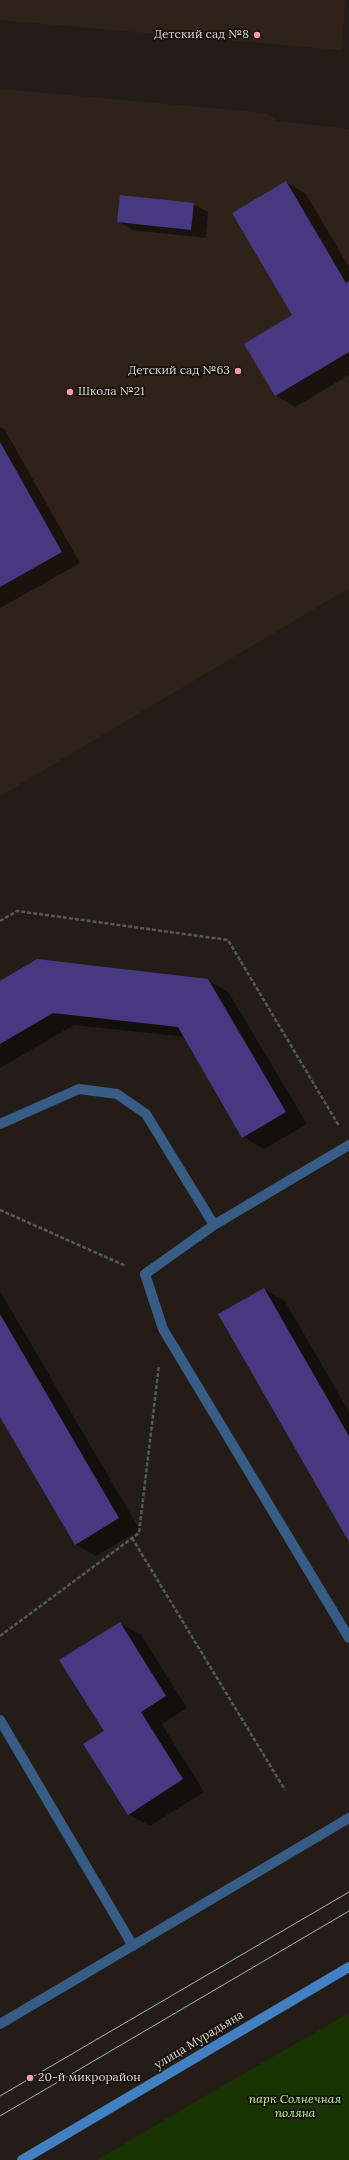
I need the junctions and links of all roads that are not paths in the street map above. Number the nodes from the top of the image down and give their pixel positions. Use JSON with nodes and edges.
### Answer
{"nodes":[{"id":1,"x":0,"y":1124,"type":"edge"},
{"id":2,"x":349,"y":1145,"type":"edge"},
{"id":3,"x":214,"y":1225,"type":"junction"},
{"id":4,"x":349,"y":1638,"type":"edge"},
{"id":5,"x":0,"y":1720,"type":"edge"},
{"id":6,"x":349,"y":1818,"type":"edge"},
{"id":7,"x":134,"y":1946,"type":"junction"},
{"id":8,"x":349,"y":1967,"type":"edge"},
{"id":9,"x":0,"y":2024,"type":"edge"},
{"id":10,"x":22,"y":2160,"type":"edge"}],
"edges":[{"from":1,"to":3,"type":"lane"},
{"from":2,"to":3,"type":"lane"},
{"from":3,"to":4,"type":"lane"},
{"from":5,"to":7,"type":"lane"},
{"from":6,"to":7,"type":"lane"},
{"from":7,"to":9,"type":"lane"},
{"from":8,"to":10,"type":"main road","name":"улица Мурадьяна"}]}
